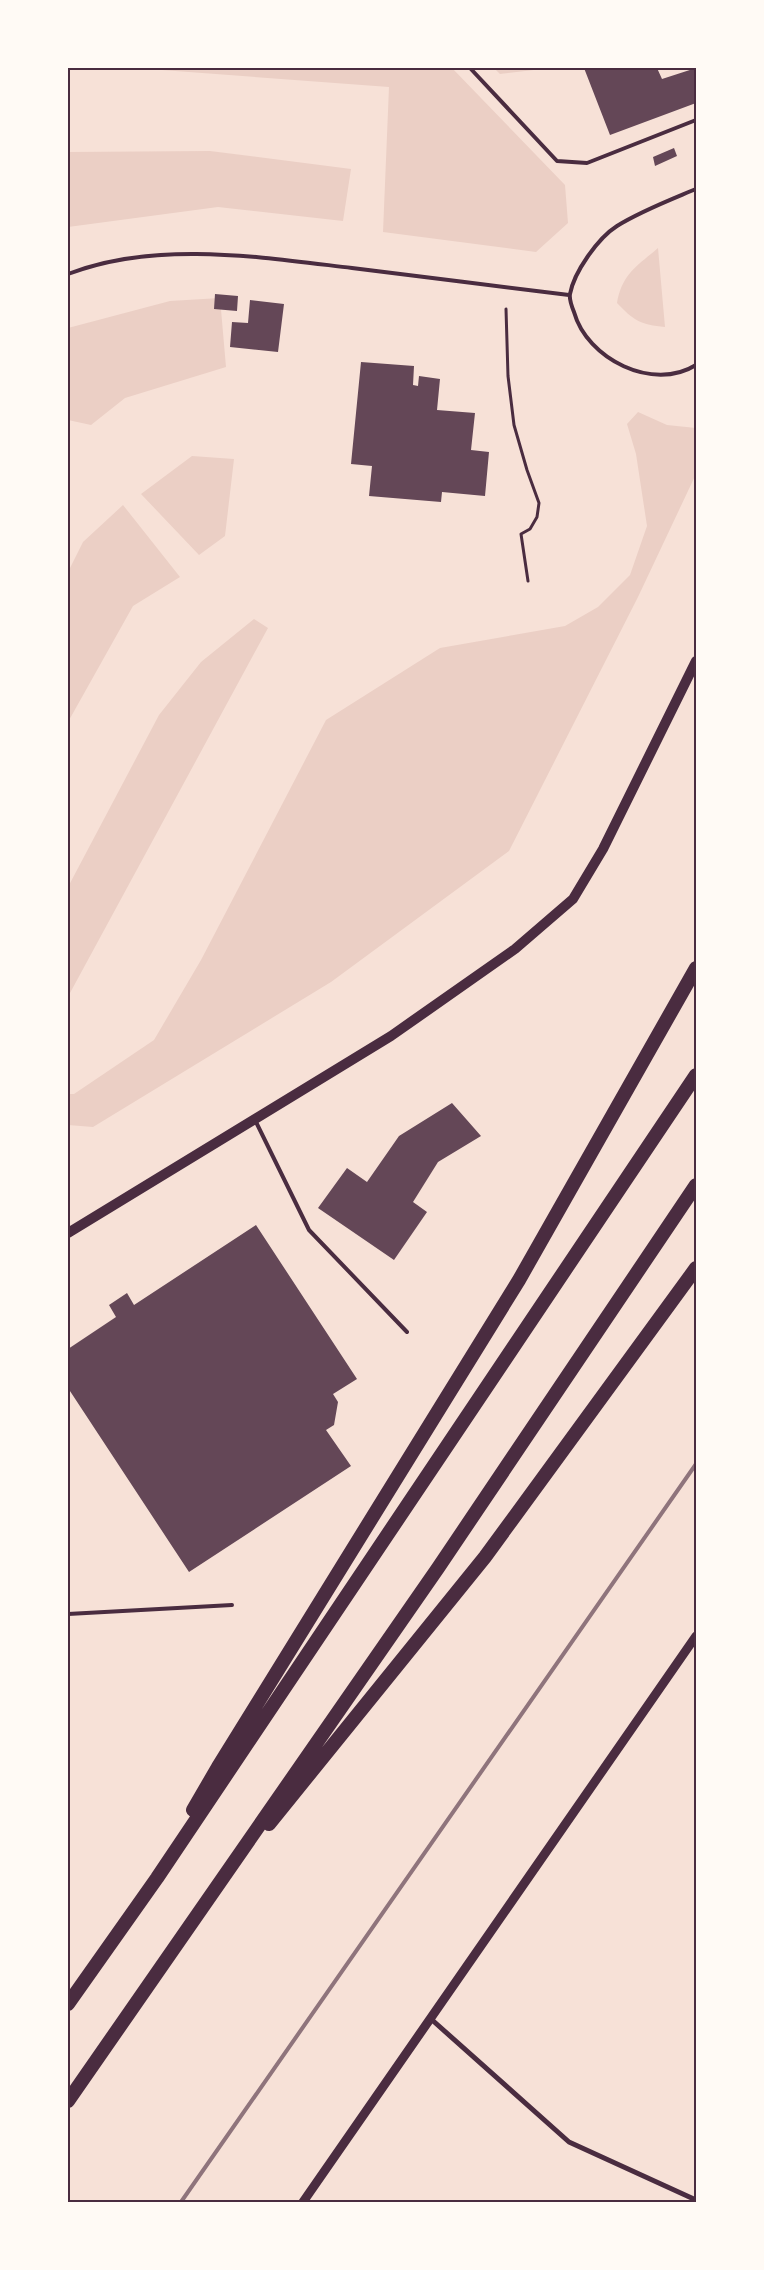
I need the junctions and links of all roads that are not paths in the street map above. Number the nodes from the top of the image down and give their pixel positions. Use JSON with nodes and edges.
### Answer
{"nodes":[{"id":1,"x":470,"y":68,"type":"edge"},
{"id":2,"x":696,"y":120,"type":"edge"},
{"id":3,"x":696,"y":189,"type":"edge"},
{"id":4,"x":68,"y":274,"type":"edge"},
{"id":5,"x":569,"y":295,"type":"junction"},
{"id":6,"x":696,"y":365,"type":"edge"},
{"id":7,"x":696,"y":661,"type":"edge"},
{"id":8,"x":696,"y":968,"type":"edge"},
{"id":9,"x":696,"y":1075,"type":"edge"},
{"id":10,"x":255,"y":1120,"type":"junction"},
{"id":11,"x":696,"y":1185,"type":"edge"},
{"id":12,"x":68,"y":1233,"type":"edge"},
{"id":13,"x":696,"y":1268,"type":"edge"},
{"id":14,"x":407,"y":1332,"type":"dead end"},
{"id":15,"x":232,"y":1605,"type":"dead end"},
{"id":16,"x":68,"y":1614,"type":"edge"},
{"id":17,"x":696,"y":1636,"type":"edge"},
{"id":18,"x":157,"y":1878,"type":"junction"},
{"id":19,"x":191,"y":1922,"type":"junction"},
{"id":20,"x":68,"y":2004,"type":"edge"},
{"id":21,"x":431,"y":2019,"type":"junction"},
{"id":22,"x":68,"y":2101,"type":"edge"},
{"id":23,"x":696,"y":2200,"type":"edge"},
{"id":24,"x":303,"y":2202,"type":"edge"}],
"edges":[{"from":1,"to":2,"type":"lane"},
{"from":3,"to":5,"type":"lane"},
{"from":4,"to":5,"type":"lane"},
{"from":5,"to":6,"type":"lane"},
{"from":7,"to":10,"type":"main road"},
{"from":8,"to":18,"type":"highway"},
{"from":9,"to":18,"type":"highway"},
{"from":10,"to":12,"type":"main road"},
{"from":10,"to":14,"type":"lane"},
{"from":11,"to":19,"type":"highway"},
{"from":13,"to":19,"type":"highway"},
{"from":15,"to":16,"type":"lane"},
{"from":17,"to":21,"type":"street"},
{"from":18,"to":20,"type":"highway"},
{"from":19,"to":22,"type":"highway"},
{"from":21,"to":23,"type":"street"},
{"from":21,"to":24,"type":"street"}]}
